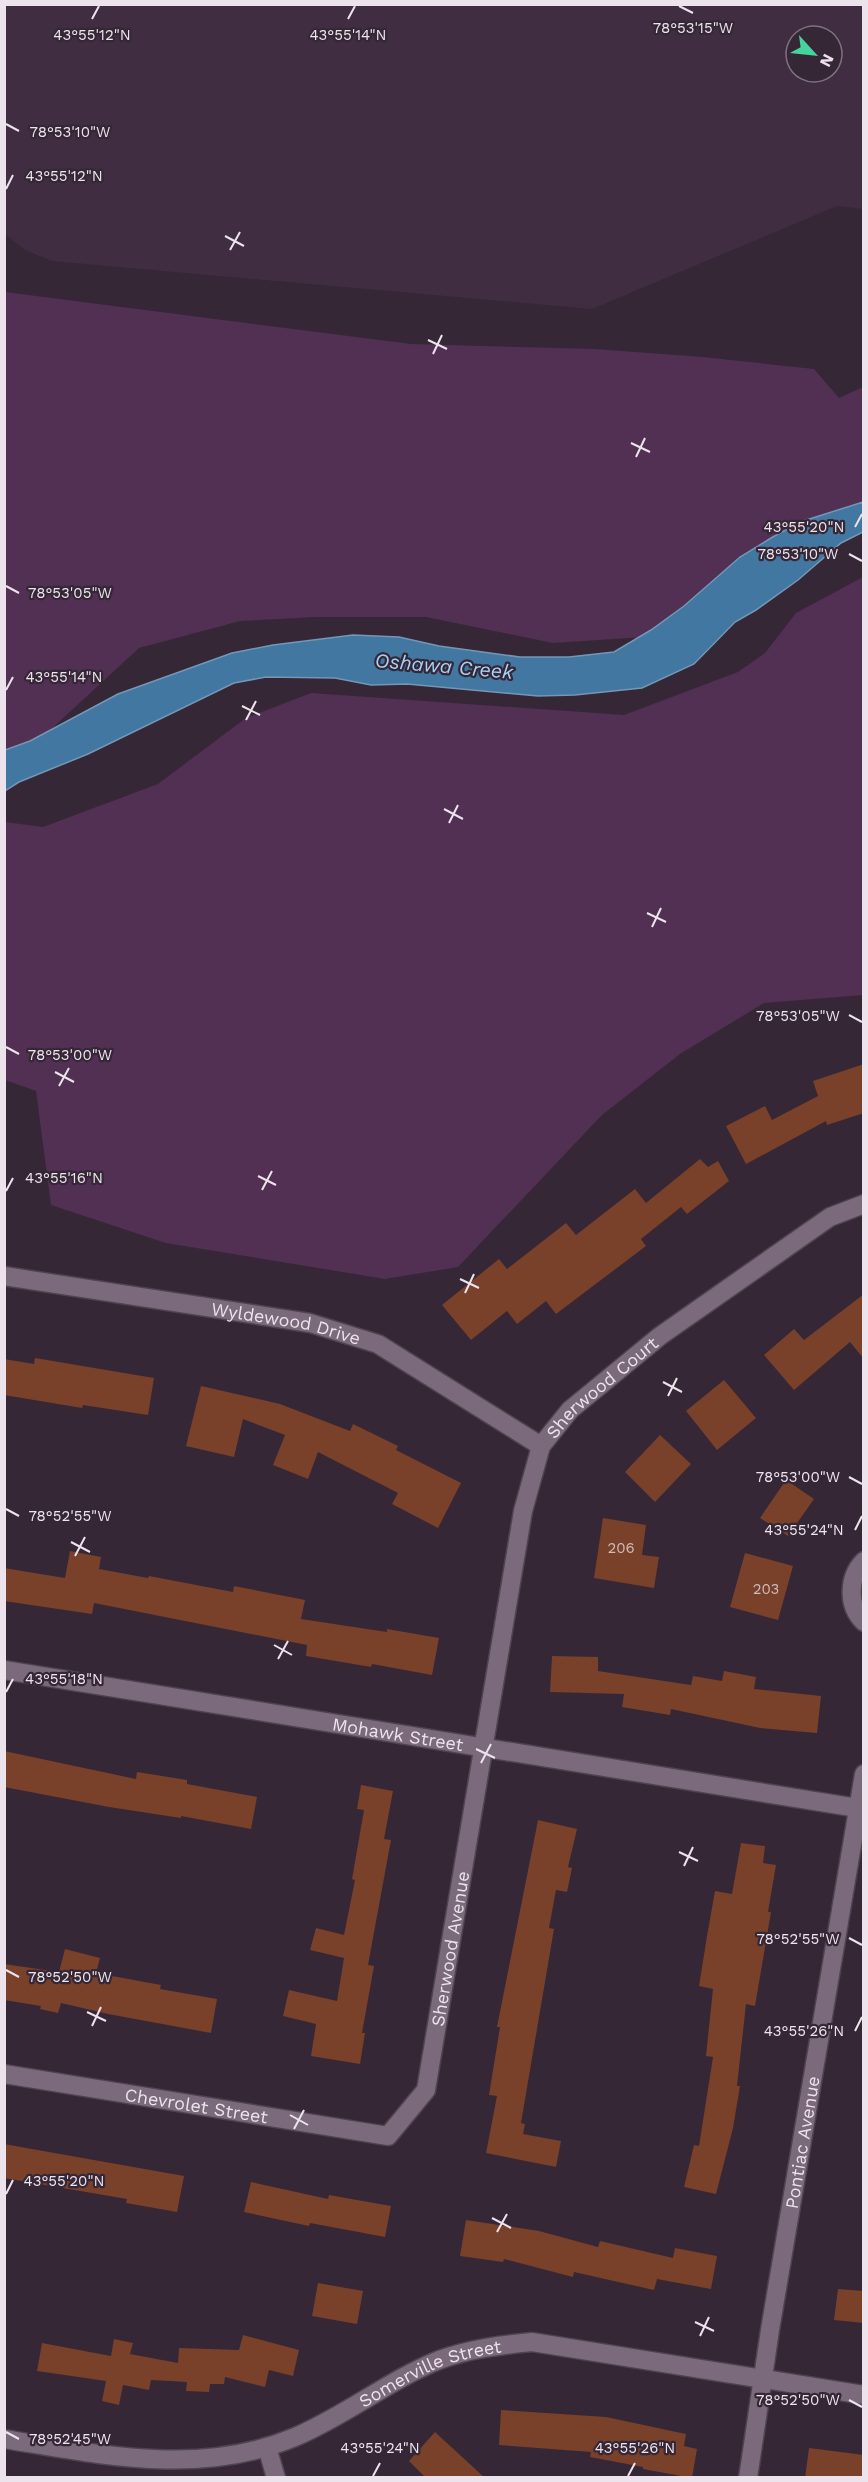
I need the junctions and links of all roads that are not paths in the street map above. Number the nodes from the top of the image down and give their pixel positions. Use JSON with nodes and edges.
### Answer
{"nodes":[{"id":1,"x":864,"y":1204,"type":"edge"},
{"id":2,"x":4,"y":1276,"type":"edge"},
{"id":3,"x":540,"y":1446,"type":"junction"},
{"id":4,"x":864,"y":1561,"type":"edge"},
{"id":5,"x":864,"y":1622,"type":"edge"},
{"id":6,"x":4,"y":1670,"type":"edge"},
{"id":7,"x":483,"y":1748,"type":"junction"},
{"id":8,"x":864,"y":1774,"type":"edge"},
{"id":9,"x":861,"y":1808,"type":"edge"},
{"id":10,"x":4,"y":2074,"type":"edge"},
{"id":11,"x":388,"y":2136,"type":"joint"},
{"id":12,"x":763,"y":2379,"type":"junction"},
{"id":13,"x":864,"y":2395,"type":"edge"},
{"id":14,"x":4,"y":2439,"type":"edge"},
{"id":15,"x":267,"y":2447,"type":"junction"},
{"id":16,"x":276,"y":2478,"type":"edge"},
{"id":17,"x":748,"y":2478,"type":"edge"}],
"edges":[{"from":1,"to":3,"type":"street","name":"Sherwood Court"},
{"from":2,"to":3,"type":"street","name":"Wyldewood Drive"},
{"from":3,"to":7,"type":"street","name":"Sherwood Court"},
{"from":4,"to":5,"type":"street"},
{"from":6,"to":7,"type":"street","name":"Mohawk Street"},
{"from":7,"to":9,"type":"street","name":"Mohawk Street"},
{"from":7,"to":11,"type":"street","name":"Sherwood Avenue"},
{"from":8,"to":9,"type":"street","name":"Pontiac Avenue"},
{"from":9,"to":12,"type":"street","name":"Pontiac Avenue"},
{"from":10,"to":11,"type":"street","name":"Chevrolet Street"},
{"from":12,"to":13,"type":"street","name":"Somerville Street"},
{"from":12,"to":15,"type":"street","name":"Somerville Street"},
{"from":12,"to":17,"type":"street","name":"Pontiac Avenue"},
{"from":14,"to":15,"type":"street","name":"Somerville Street"},
{"from":15,"to":16,"type":"street"}]}
